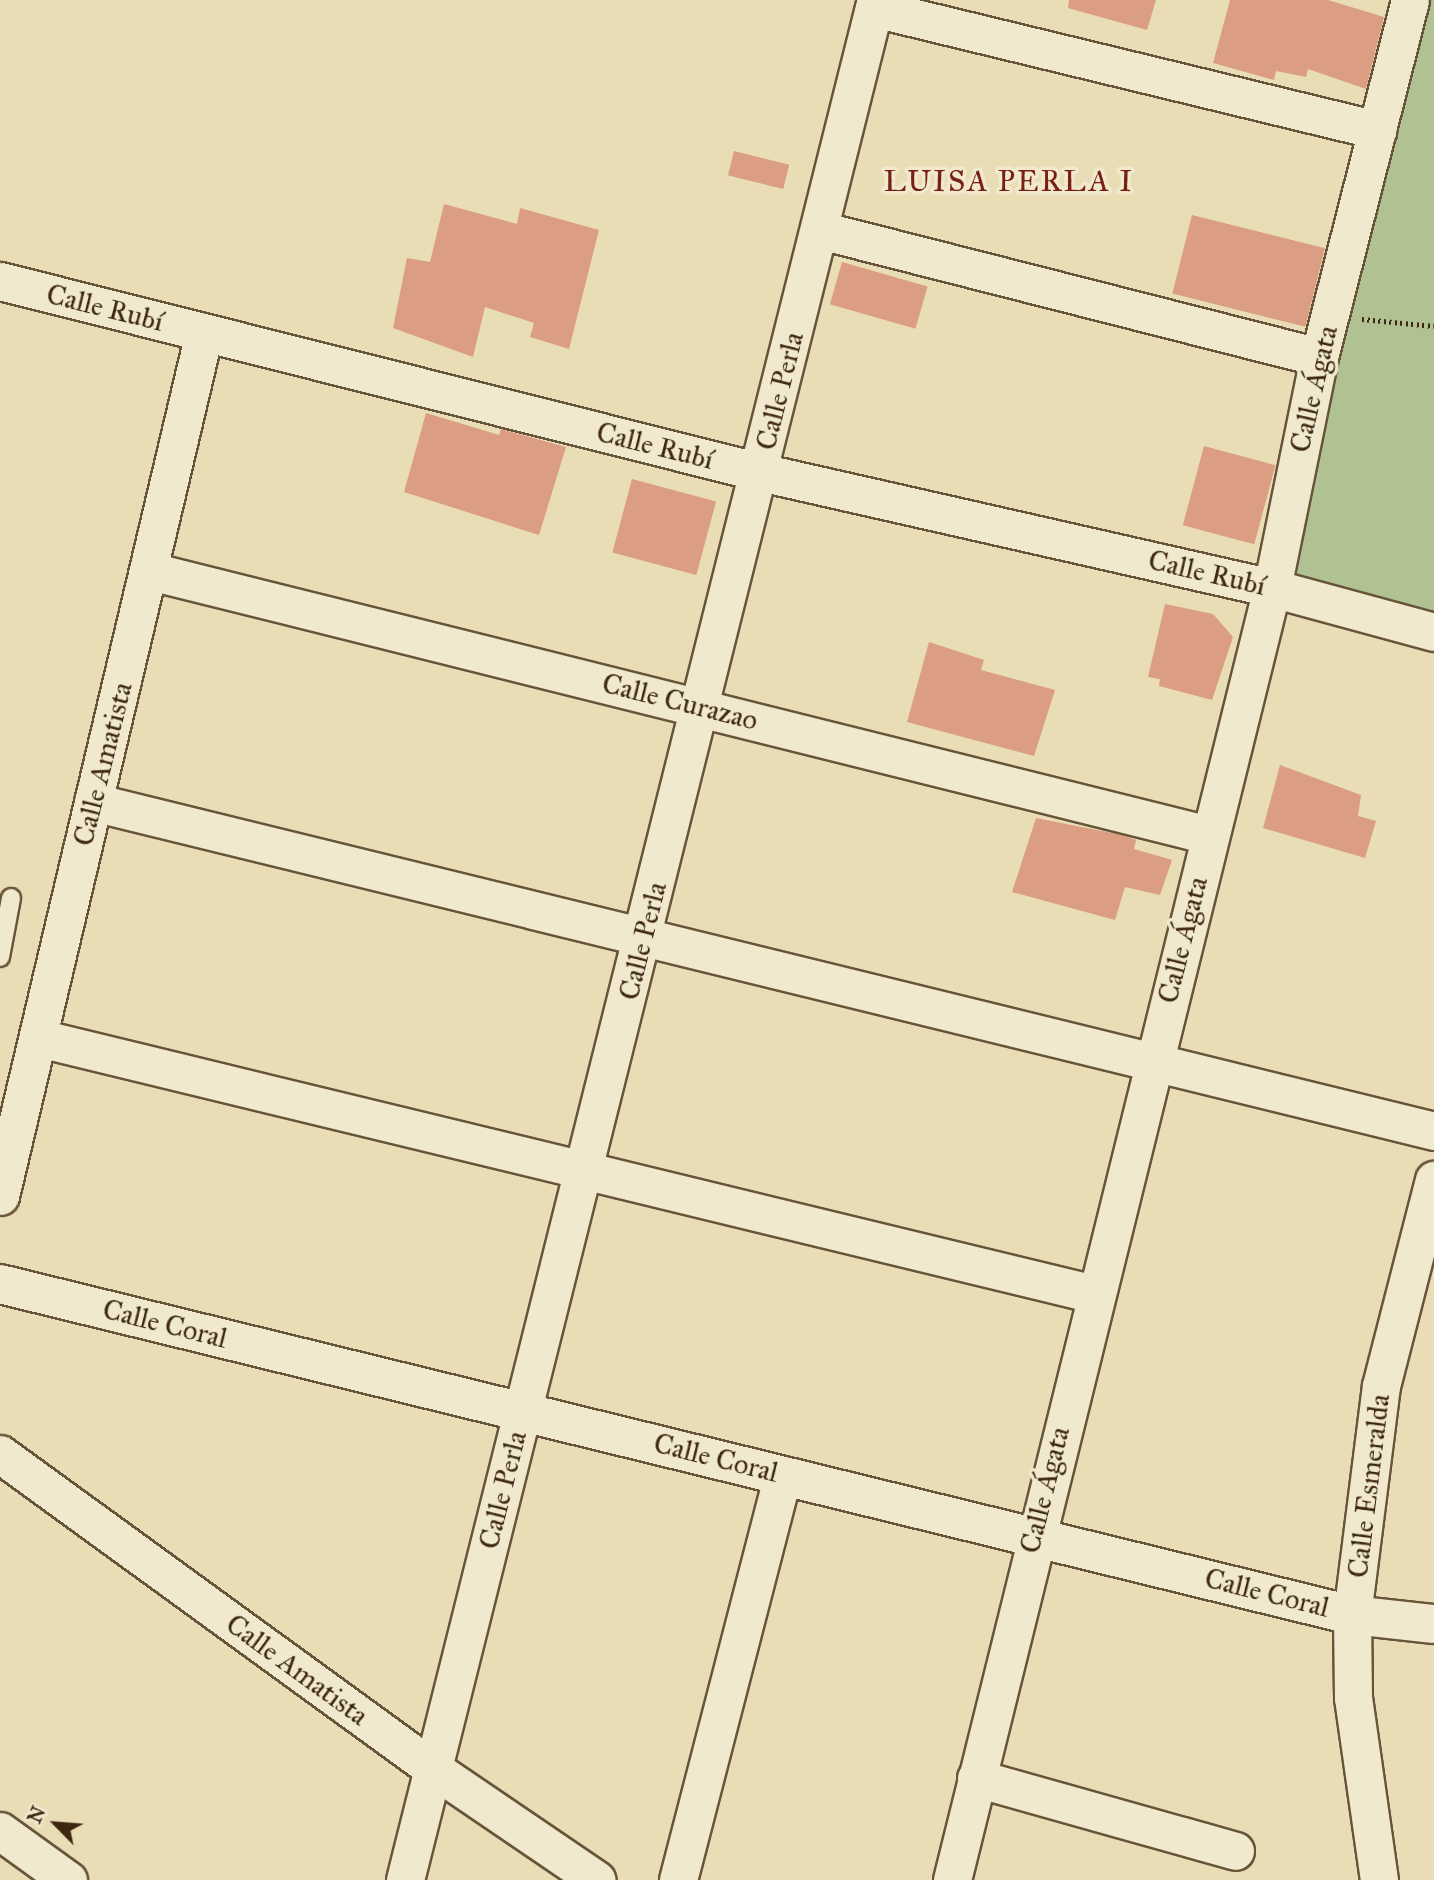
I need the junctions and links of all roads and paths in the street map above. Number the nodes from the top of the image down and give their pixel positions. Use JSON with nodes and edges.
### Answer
{"nodes":[{"id":1,"x":1410,"y":0,"type":"edge"},
{"id":2,"x":875,"y":4,"type":"edge"},
{"id":3,"x":1377,"y":130,"type":"junction"},
{"id":4,"x":820,"y":230,"type":"junction"},
{"id":5,"x":0,"y":281,"type":"edge"},
{"id":6,"x":1330,"y":316,"type":"junction"},
{"id":7,"x":1434,"y":326,"type":"edge"},
{"id":8,"x":204,"y":333,"type":"junction"},
{"id":9,"x":1319,"y":357,"type":"junction"},
{"id":10,"x":760,"y":472,"type":"junction"},
{"id":11,"x":150,"y":571,"type":"junction"},
{"id":12,"x":1272,"y":588,"type":"junction"},
{"id":13,"x":1434,"y":632,"type":"edge"},
{"id":14,"x":702,"y":707,"type":"junction"},
{"id":15,"x":93,"y":802,"type":"junction"},
{"id":16,"x":1209,"y":835,"type":"junction"},
{"id":17,"x":11,"y":898,"type":"dead end"},
{"id":18,"x":645,"y":939,"type":"junction"},
{"id":19,"x":0,"y":957,"type":"edge"},
{"id":20,"x":39,"y":1038,"type":"junction"},
{"id":21,"x":1152,"y":1065,"type":"junction"},
{"id":22,"x":1434,"y":1131,"type":"edge"},
{"id":23,"x":582,"y":1172,"type":"junction"},
{"id":24,"x":1434,"y":1180,"type":"edge"},
{"id":25,"x":0,"y":1196,"type":"edge"},
{"id":26,"x":0,"y":1284,"type":"edge"},
{"id":27,"x":1094,"y":1294,"type":"junction"},
{"id":28,"x":523,"y":1410,"type":"junction"},
{"id":29,"x":0,"y":1454,"type":"edge"},
{"id":30,"x":783,"y":1475,"type":"junction"},
{"id":31,"x":1035,"y":1533,"type":"junction"},
{"id":32,"x":1352,"y":1615,"type":"junction"},
{"id":33,"x":1434,"y":1624,"type":"edge"},
{"id":34,"x":432,"y":1768,"type":"junction"},
{"id":35,"x":976,"y":1778,"type":"junction"},
{"id":36,"x":0,"y":1831,"type":"edge"},
{"id":37,"x":1235,"y":1851,"type":"dead end"},
{"id":38,"x":68,"y":1880,"type":"edge"},
{"id":39,"x":405,"y":1880,"type":"edge"},
{"id":40,"x":597,"y":1880,"type":"edge"},
{"id":41,"x":678,"y":1880,"type":"edge"},
{"id":42,"x":952,"y":1880,"type":"edge"},
{"id":43,"x":1378,"y":1880,"type":"edge"}],
"edges":[{"from":1,"to":3,"type":"street","name":"Calle Ágata"},
{"from":2,"to":3,"type":"street"},
{"from":2,"to":4,"type":"street","name":"Calle Perla"},
{"from":3,"to":6,"type":"street","name":"Calle Ágata"},
{"from":4,"to":9,"type":"street"},
{"from":4,"to":10,"type":"street","name":"Calle Perla"},
{"from":5,"to":8,"type":"street","name":"Calle Rubí"},
{"from":6,"to":7,"type":"path"},
{"from":6,"to":9,"type":"street","name":"Calle Ágata"},
{"from":8,"to":10,"type":"street","name":"Calle Rubí"},
{"from":8,"to":11,"type":"street","name":"Calle Amatista"},
{"from":9,"to":12,"type":"street","name":"Calle Ágata"},
{"from":10,"to":12,"type":"street","name":"Calle Rubí"},
{"from":10,"to":14,"type":"street","name":"Calle Perla"},
{"from":11,"to":14,"type":"street","name":"Calle Curazao"},
{"from":11,"to":15,"type":"street","name":"Calle Amatista"},
{"from":12,"to":13,"type":"street","name":"Calle Rubí"},
{"from":12,"to":16,"type":"street","name":"Calle Ágata"},
{"from":14,"to":16,"type":"street","name":"Calle Curazao"},
{"from":14,"to":18,"type":"street","name":"Calle Perla"},
{"from":15,"to":18,"type":"street"},
{"from":15,"to":20,"type":"street","name":"Calle Amatista"},
{"from":16,"to":21,"type":"street","name":"Calle Ágata"},
{"from":17,"to":19,"type":"lane"},
{"from":18,"to":21,"type":"street"},
{"from":18,"to":23,"type":"street","name":"Calle Perla"},
{"from":20,"to":23,"type":"street"},
{"from":20,"to":25,"type":"street","name":"Calle Amatista"},
{"from":21,"to":22,"type":"street"},
{"from":21,"to":27,"type":"street","name":"Calle Ágata"},
{"from":23,"to":27,"type":"street"},
{"from":23,"to":28,"type":"street","name":"Calle Perla"},
{"from":24,"to":32,"type":"street","name":"Calle Esmeralda"},
{"from":26,"to":28,"type":"street","name":"Calle Coral"},
{"from":27,"to":31,"type":"street","name":"Calle Ágata"},
{"from":28,"to":30,"type":"street","name":"Calle Coral"},
{"from":28,"to":34,"type":"street","name":"Calle Perla"},
{"from":29,"to":34,"type":"street","name":"Calle Amatista"},
{"from":30,"to":31,"type":"street","name":"Calle Coral"},
{"from":30,"to":41,"type":"street"},
{"from":31,"to":32,"type":"street","name":"Calle Coral"},
{"from":31,"to":35,"type":"street","name":"Calle Ágata"},
{"from":32,"to":33,"type":"street","name":"Calle Coral"},
{"from":32,"to":43,"type":"street","name":"Calle Esmeralda"},
{"from":34,"to":39,"type":"street","name":"Calle Perla"},
{"from":34,"to":40,"type":"street","name":"Calle Amatista"},
{"from":35,"to":37,"type":"street"},
{"from":35,"to":42,"type":"street","name":"Calle Ágata"},
{"from":36,"to":38,"type":"street"}]}
